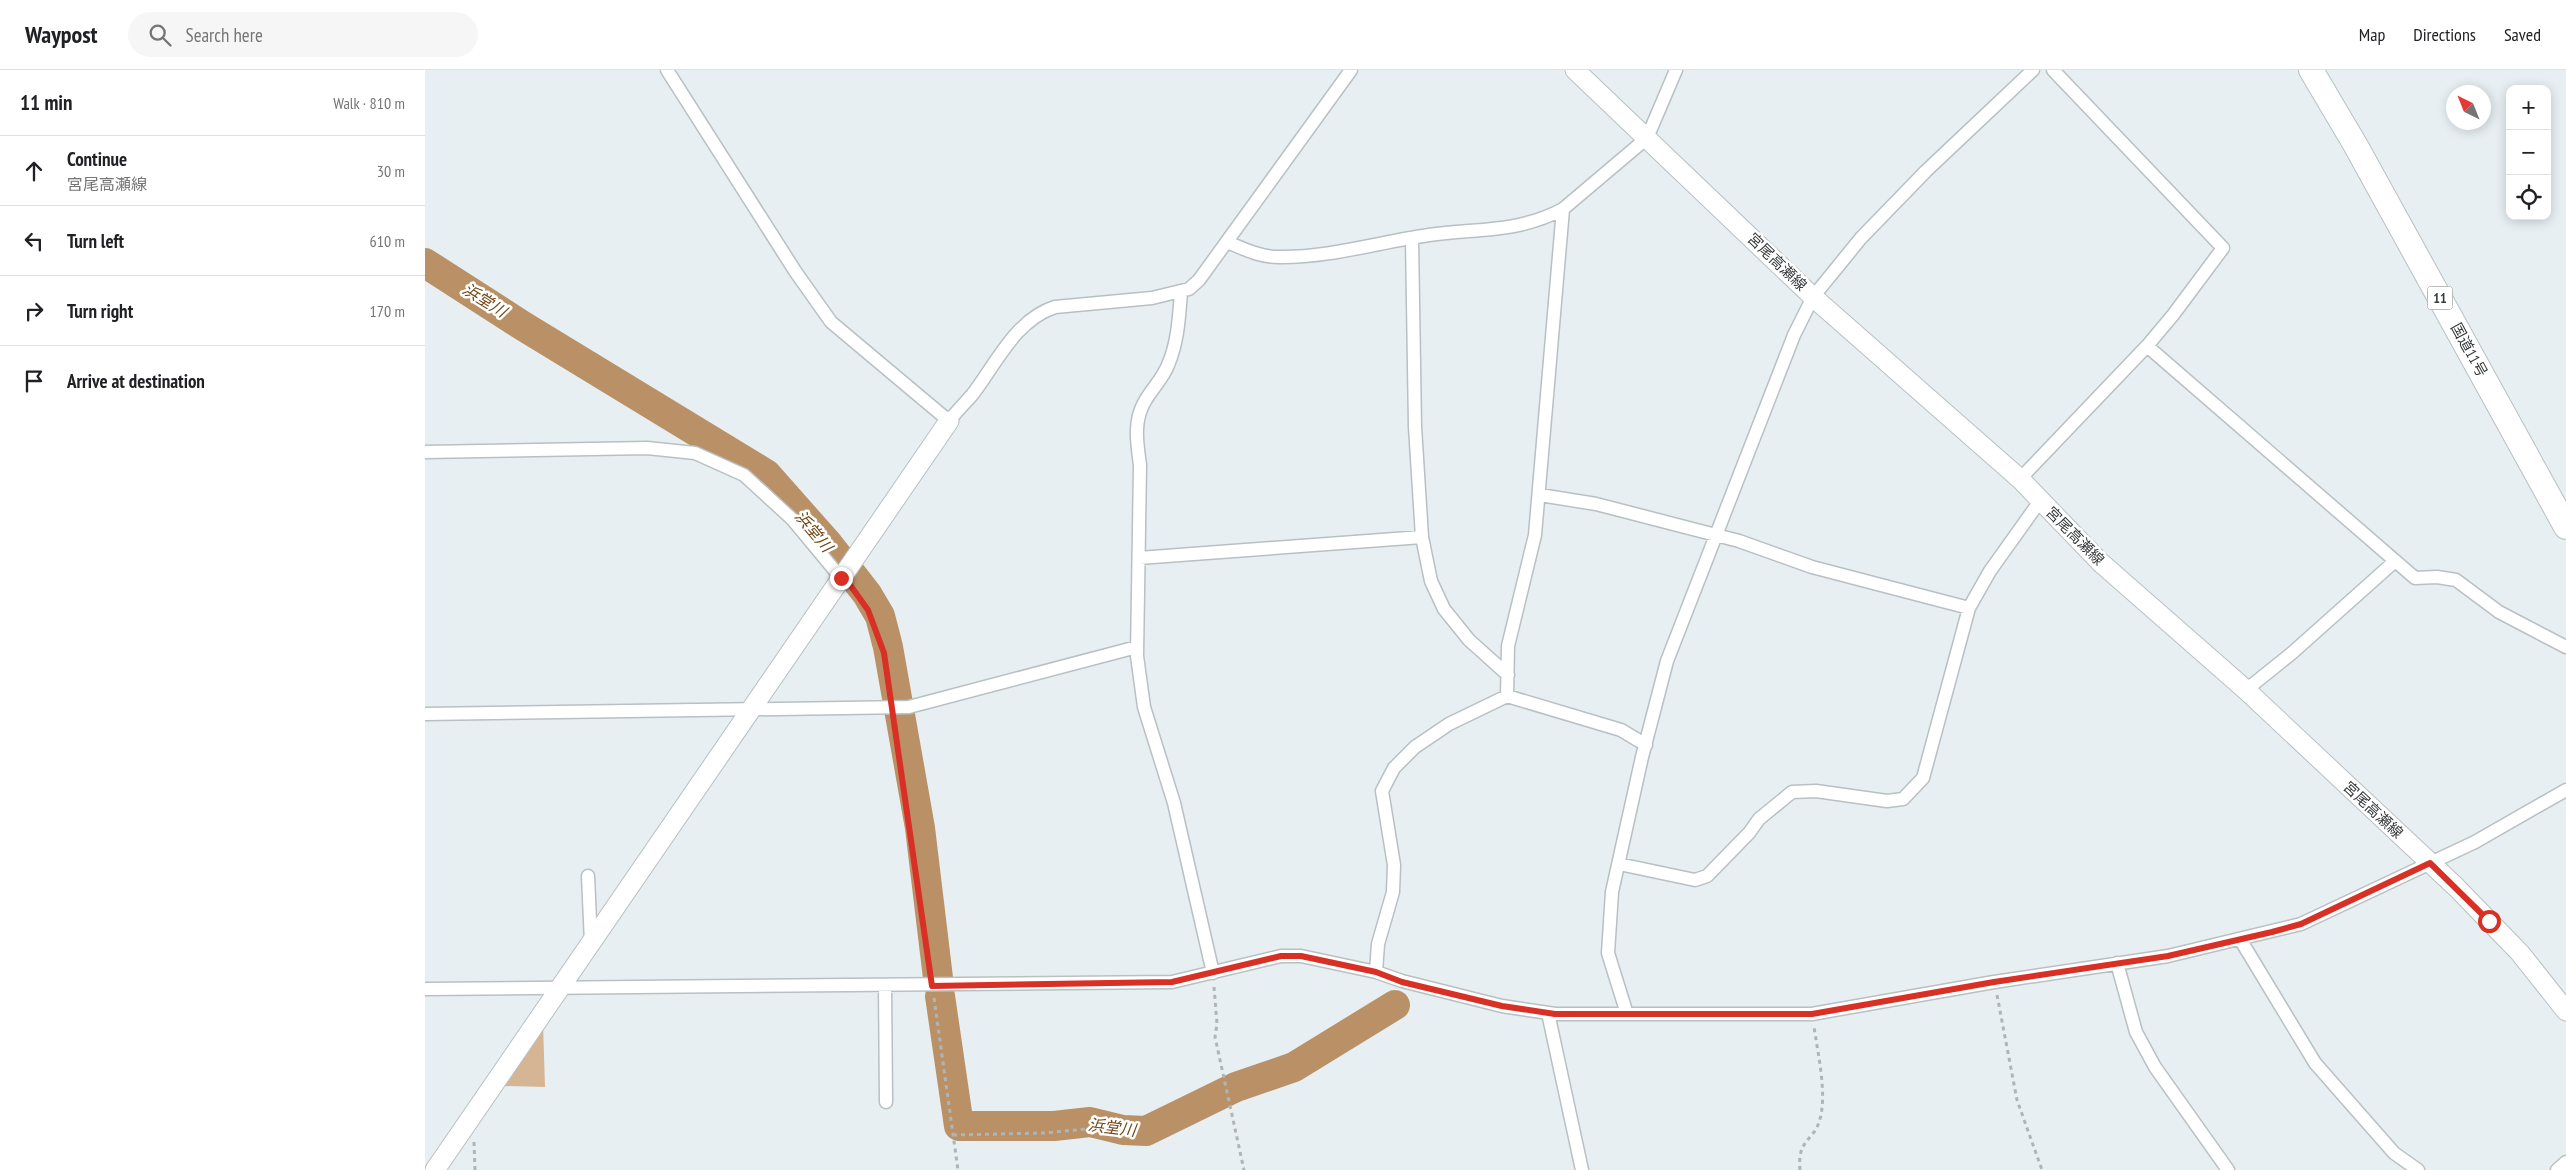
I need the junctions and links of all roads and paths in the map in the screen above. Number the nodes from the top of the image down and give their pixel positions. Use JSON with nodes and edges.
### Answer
{"nodes":[{"id":1,"x":667,"y":70,"type":"edge"},
{"id":2,"x":1351,"y":70,"type":"edge"},
{"id":3,"x":1575,"y":70,"type":"edge"},
{"id":4,"x":1676,"y":70,"type":"edge"},
{"id":5,"x":2033,"y":70,"type":"edge"},
{"id":6,"x":2053,"y":70,"type":"edge"},
{"id":7,"x":2311,"y":70,"type":"edge"},
{"id":8,"x":1647,"y":138,"type":"junction"},
{"id":9,"x":1563,"y":209,"type":"junction"},
{"id":10,"x":1412,"y":239,"type":"junction"},
{"id":11,"x":1227,"y":242,"type":"junction"},
{"id":12,"x":1181,"y":292,"type":"junction"},
{"id":13,"x":1813,"y":297,"type":"junction"},
{"id":14,"x":2147,"y":346,"type":"junction"},
{"id":15,"x":949,"y":420,"type":"junction"},
{"id":16,"x":425,"y":452,"type":"edge"},
{"id":17,"x":2020,"y":479,"type":"junction"},
{"id":18,"x":1540,"y":495,"type":"junction"},
{"id":19,"x":2040,"y":501,"type":"junction"},
{"id":20,"x":2566,"y":527,"type":"edge"},
{"id":21,"x":1715,"y":536,"type":"junction"},
{"id":22,"x":1422,"y":537,"type":"junction"},
{"id":23,"x":1139,"y":558,"type":"junction"},
{"id":24,"x":2394,"y":562,"type":"junction"},
{"id":25,"x":845,"y":572,"type":"junction"},
{"id":26,"x":1969,"y":608,"type":"junction"},
{"id":27,"x":1137,"y":647,"type":"junction"},
{"id":28,"x":2566,"y":647,"type":"edge"},
{"id":29,"x":1508,"y":675,"type":"junction"},
{"id":30,"x":2246,"y":690,"type":"junction"},
{"id":31,"x":1507,"y":696,"type":"junction"},
{"id":32,"x":753,"y":708,"type":"junction"},
{"id":33,"x":894,"y":708,"type":"junction"},
{"id":34,"x":425,"y":714,"type":"edge"},
{"id":35,"x":1646,"y":745,"type":"junction"},
{"id":36,"x":2566,"y":790,"type":"edge"},
{"id":37,"x":2430,"y":863,"type":"junction"},
{"id":38,"x":1619,"y":864,"type":"junction"},
{"id":39,"x":588,"y":876,"type":"dead end"},
{"id":40,"x":2240,"y":939,"type":"junction"},
{"id":41,"x":591,"y":943,"type":"junction"},
{"id":42,"x":2117,"y":963,"type":"junction"},
{"id":43,"x":1376,"y":972,"type":"junction"},
{"id":44,"x":1213,"y":974,"type":"junction"},
{"id":45,"x":1994,"y":982,"type":"junction"},
{"id":46,"x":885,"y":986,"type":"junction"},
{"id":47,"x":932,"y":986,"type":"junction"},
{"id":48,"x":559,"y":988,"type":"junction"},
{"id":49,"x":425,"y":989,"type":"edge"},
{"id":50,"x":2566,"y":1011,"type":"edge"},
{"id":51,"x":1547,"y":1013,"type":"junction"},
{"id":52,"x":1627,"y":1014,"type":"junction"},
{"id":53,"x":1812,"y":1014,"type":"junction"},
{"id":54,"x":886,"y":1102,"type":"dead end"},
{"id":55,"x":1105,"y":1131,"type":"dead end"},
{"id":56,"x":953,"y":1135,"type":"junction"},
{"id":57,"x":2566,"y":1162,"type":"edge"},
{"id":58,"x":435,"y":1170,"type":"edge"},
{"id":59,"x":958,"y":1170,"type":"edge"},
{"id":60,"x":1243,"y":1170,"type":"edge"},
{"id":61,"x":1582,"y":1170,"type":"edge"},
{"id":62,"x":1800,"y":1170,"type":"edge"},
{"id":63,"x":2042,"y":1170,"type":"edge"},
{"id":64,"x":2228,"y":1170,"type":"edge"},
{"id":65,"x":2418,"y":1170,"type":"edge"},
{"id":66,"x":2557,"y":1170,"type":"edge"}],
"edges":[{"from":1,"to":15,"type":"street"},
{"from":2,"to":11,"type":"street"},
{"from":3,"to":8,"type":"main road","name":"宮尾高瀬線"},
{"from":4,"to":8,"type":"street"},
{"from":5,"to":13,"type":"street"},
{"from":6,"to":14,"type":"street"},
{"from":7,"to":20,"type":"highway","name":"国道11号","number":"11"},
{"from":8,"to":9,"type":"street"},
{"from":8,"to":13,"type":"main road","name":"宮尾高瀬線"},
{"from":9,"to":10,"type":"street"},
{"from":9,"to":18,"type":"street"},
{"from":10,"to":11,"type":"street"},
{"from":10,"to":22,"type":"street"},
{"from":11,"to":12,"type":"street"},
{"from":12,"to":15,"type":"street"},
{"from":12,"to":23,"type":"street"},
{"from":13,"to":17,"type":"main road","name":"宮尾高瀬線"},
{"from":13,"to":21,"type":"street"},
{"from":14,"to":17,"type":"street"},
{"from":14,"to":24,"type":"street"},
{"from":15,"to":25,"type":"main road"},
{"from":16,"to":25,"type":"street"},
{"from":17,"to":19,"type":"main road","name":"宮尾高瀬線"},
{"from":18,"to":21,"type":"street"},
{"from":18,"to":29,"type":"street"},
{"from":19,"to":26,"type":"street"},
{"from":19,"to":30,"type":"main road","name":"宮尾高瀬線"},
{"from":21,"to":26,"type":"street"},
{"from":21,"to":35,"type":"street"},
{"from":22,"to":23,"type":"street"},
{"from":22,"to":29,"type":"street"},
{"from":23,"to":27,"type":"street"},
{"from":24,"to":28,"type":"street"},
{"from":24,"to":30,"type":"street"},
{"from":25,"to":32,"type":"main road"},
{"from":25,"to":33,"type":"path"},
{"from":26,"to":38,"type":"street"},
{"from":27,"to":33,"type":"street"},
{"from":27,"to":44,"type":"street"},
{"from":29,"to":31,"type":"street"},
{"from":30,"to":37,"type":"main road","name":"宮尾高瀬線"},
{"from":31,"to":35,"type":"street"},
{"from":31,"to":43,"type":"street"},
{"from":32,"to":33,"type":"street"},
{"from":32,"to":34,"type":"street"},
{"from":32,"to":41,"type":"main road"},
{"from":33,"to":47,"type":"path"},
{"from":35,"to":38,"type":"street"},
{"from":36,"to":37,"type":"street"},
{"from":37,"to":40,"type":"street"},
{"from":37,"to":50,"type":"main road","name":"宮尾高瀬線"},
{"from":38,"to":52,"type":"street"},
{"from":39,"to":41,"type":"street"},
{"from":40,"to":42,"type":"street"},
{"from":40,"to":65,"type":"street"},
{"from":41,"to":48,"type":"main road"},
{"from":42,"to":45,"type":"street"},
{"from":42,"to":64,"type":"street"},
{"from":43,"to":44,"type":"street"},
{"from":43,"to":51,"type":"street"},
{"from":44,"to":47,"type":"street"},
{"from":44,"to":60,"type":"path"},
{"from":45,"to":53,"type":"street"},
{"from":45,"to":63,"type":"path"},
{"from":46,"to":47,"type":"street"},
{"from":46,"to":48,"type":"street"},
{"from":46,"to":54,"type":"street"},
{"from":47,"to":56,"type":"path"},
{"from":48,"to":49,"type":"street"},
{"from":48,"to":58,"type":"main road"},
{"from":51,"to":52,"type":"street"},
{"from":51,"to":61,"type":"street"},
{"from":52,"to":53,"type":"street"},
{"from":53,"to":62,"type":"path"},
{"from":55,"to":56,"type":"path"},
{"from":56,"to":59,"type":"path"},
{"from":57,"to":66,"type":"street"}]}
